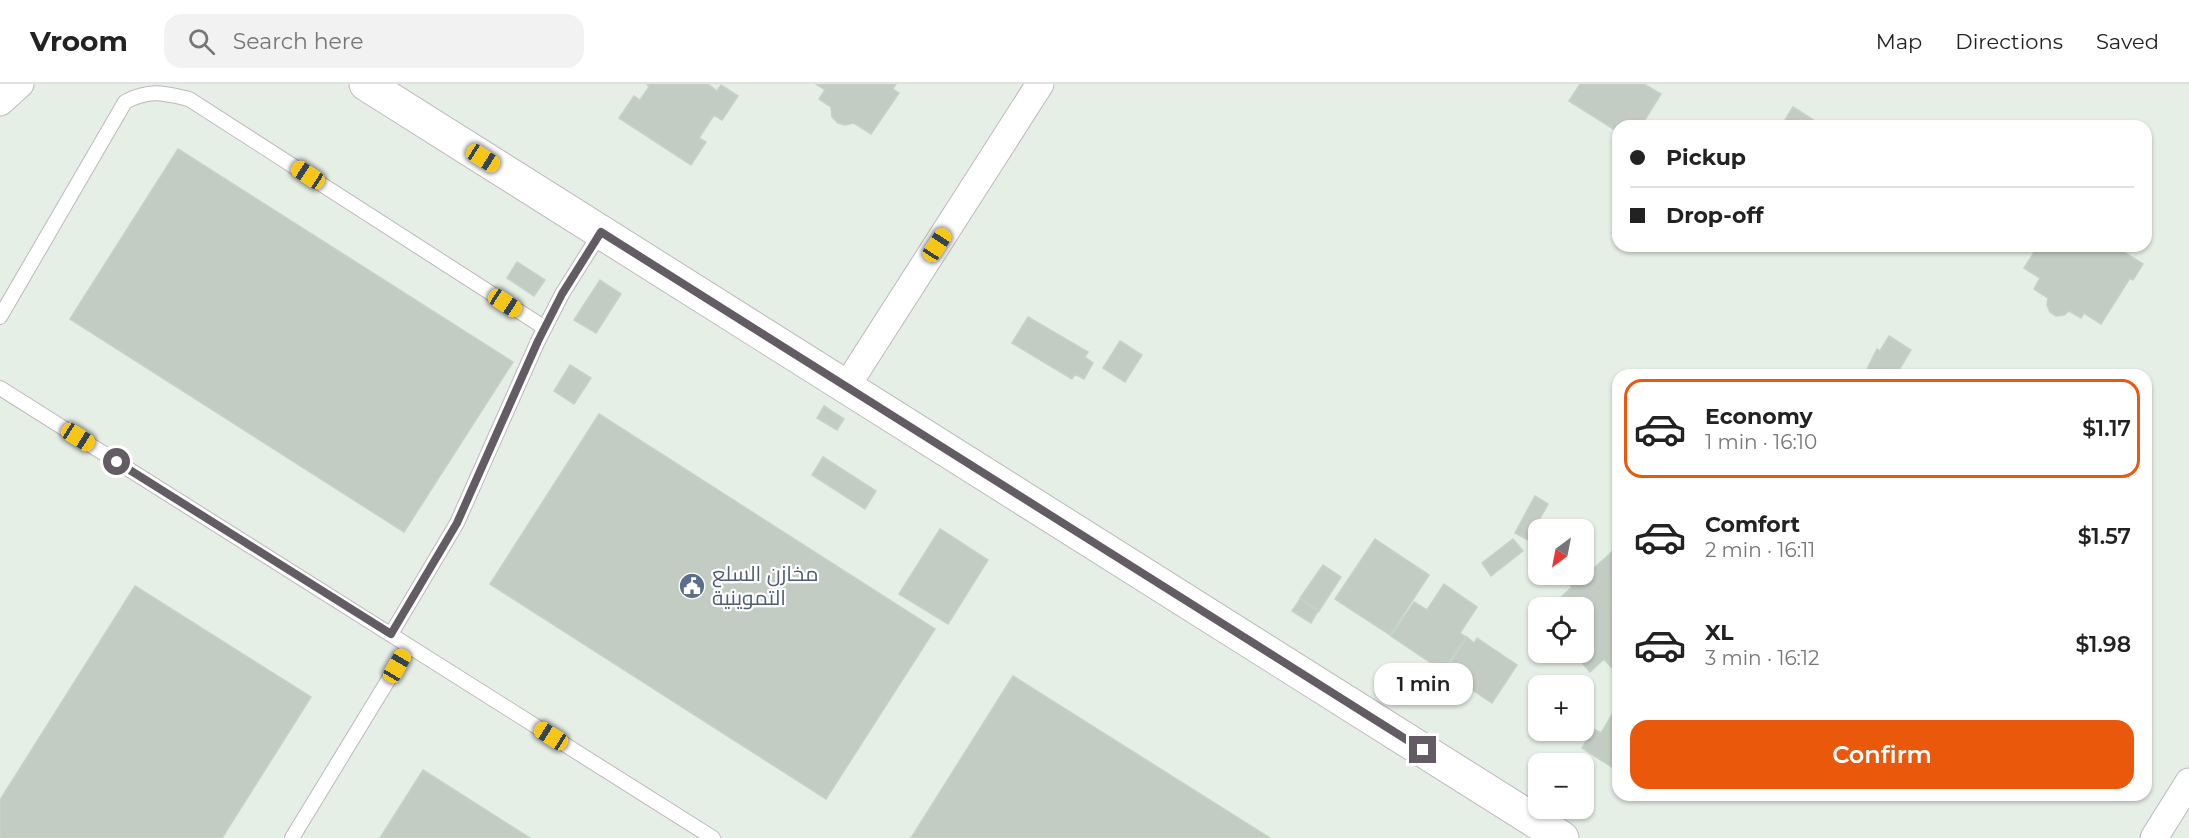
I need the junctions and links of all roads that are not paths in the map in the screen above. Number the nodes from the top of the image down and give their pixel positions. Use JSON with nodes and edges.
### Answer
{"nodes":[{"id":1,"x":20,"y":84,"type":"edge"},
{"id":2,"x":366,"y":84,"type":"edge"},
{"id":3,"x":1040,"y":84,"type":"edge"},
{"id":4,"x":0,"y":102,"type":"edge"},
{"id":5,"x":601,"y":232,"type":"junction"},
{"id":6,"x":0,"y":317,"type":"edge"},
{"id":7,"x":545,"y":328,"type":"junction"},
{"id":8,"x":846,"y":387,"type":"junction"},
{"id":9,"x":0,"y":388,"type":"edge"},
{"id":10,"x":391,"y":634,"type":"junction"},
{"id":11,"x":409,"y":646,"type":"junction"},
{"id":12,"x":2189,"y":782,"type":"edge"},
{"id":13,"x":292,"y":838,"type":"edge"},
{"id":14,"x":713,"y":838,"type":"edge"},
{"id":15,"x":1562,"y":838,"type":"edge"},
{"id":16,"x":2154,"y":838,"type":"edge"}],
"edges":[{"from":1,"to":4,"type":"street"},
{"from":2,"to":5,"type":"street"},
{"from":3,"to":8,"type":"street"},
{"from":5,"to":7,"type":"lane"},
{"from":5,"to":8,"type":"street"},
{"from":6,"to":7,"type":"lane"},
{"from":7,"to":10,"type":"lane"},
{"from":8,"to":15,"type":"street"},
{"from":9,"to":10,"type":"lane"},
{"from":10,"to":11,"type":"lane"},
{"from":11,"to":13,"type":"lane"},
{"from":11,"to":14,"type":"lane"},
{"from":12,"to":16,"type":"street"}]}
